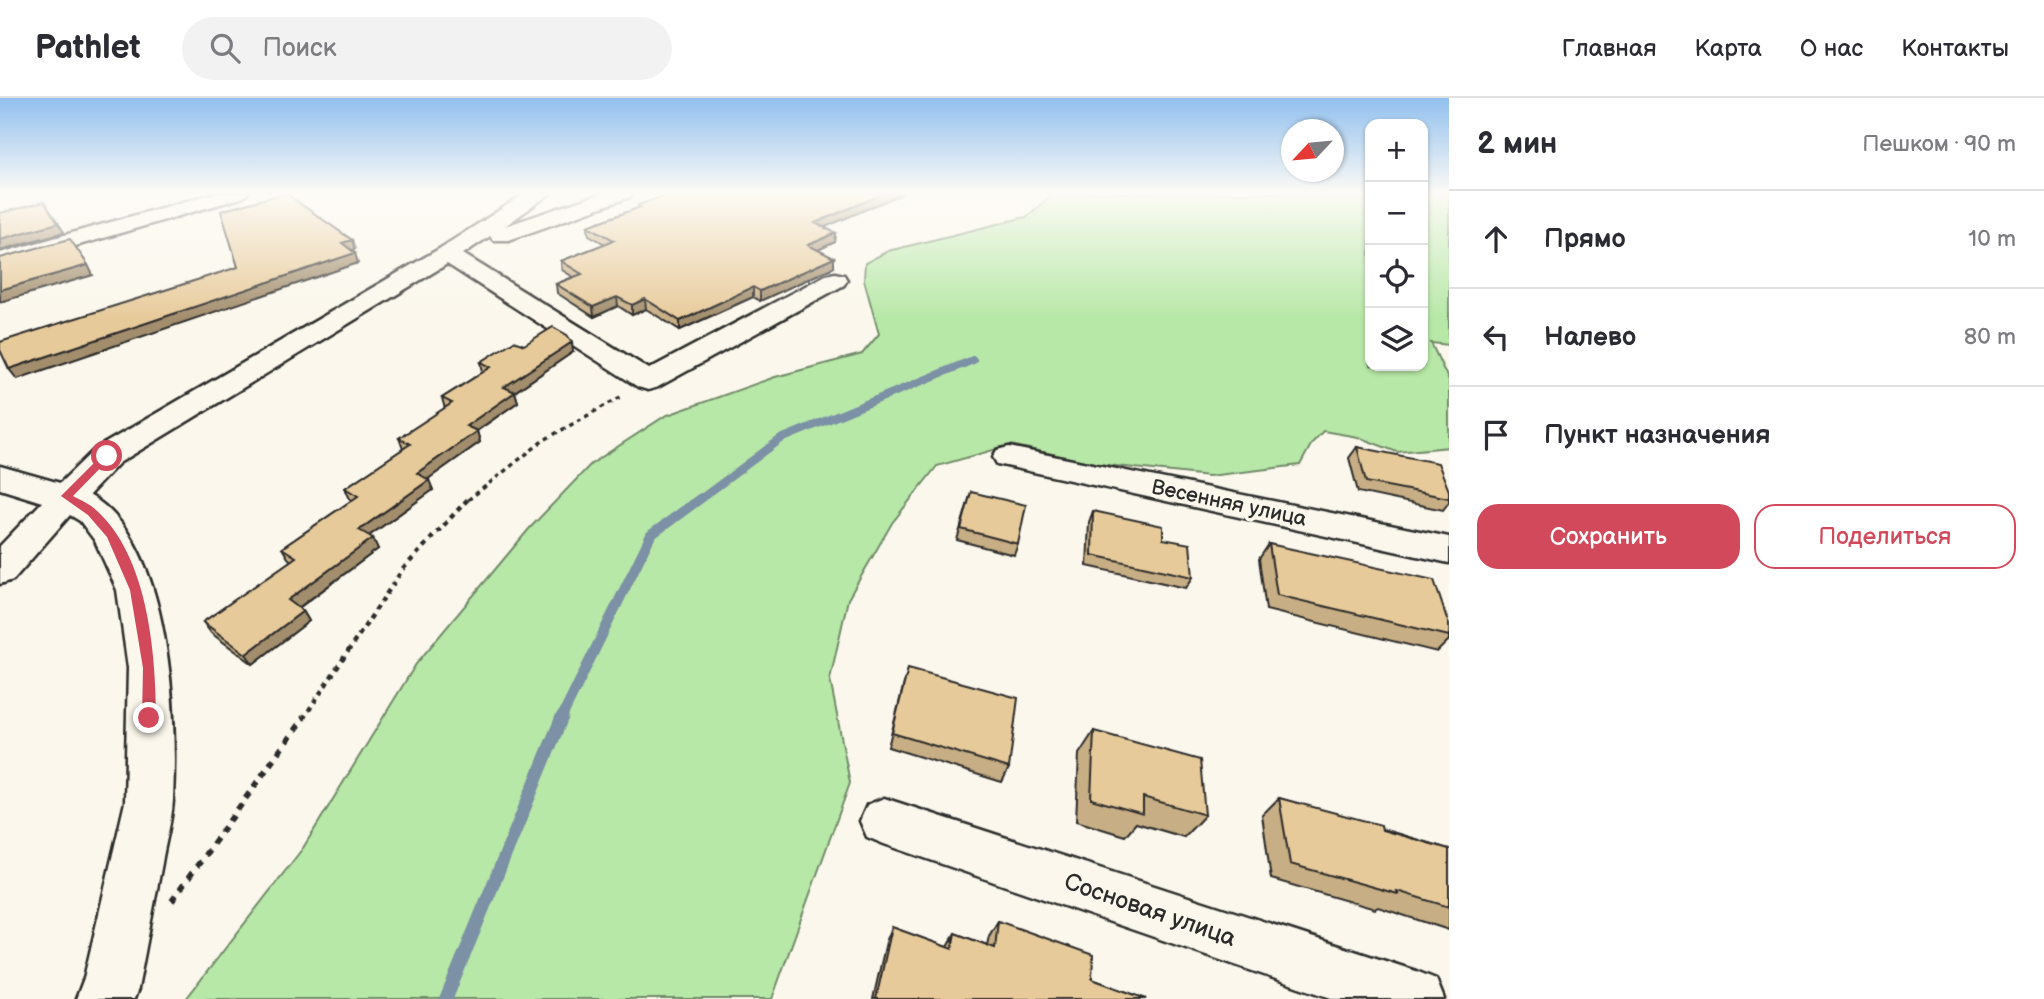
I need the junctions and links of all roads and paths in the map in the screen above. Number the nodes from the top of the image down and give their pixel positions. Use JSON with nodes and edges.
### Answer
{"nodes":[{"id":1,"x":90,"y":235,"type":"edge"},
{"id":2,"x":476,"y":235,"type":"edge"},
{"id":3,"x":502,"y":235,"type":"edge"},
{"id":4,"x":447,"y":254,"type":"junction"},
{"id":5,"x":0,"y":261,"type":"edge"},
{"id":6,"x":835,"y":279,"type":"dead end"},
{"id":7,"x":648,"y":381,"type":"junction"},
{"id":8,"x":1009,"y":457,"type":"dead end"},
{"id":9,"x":0,"y":477,"type":"edge"},
{"id":10,"x":66,"y":496,"type":"junction"},
{"id":11,"x":1449,"y":550,"type":"edge"},
{"id":12,"x":0,"y":570,"type":"edge"},
{"id":13,"x":884,"y":821,"type":"dead end"},
{"id":14,"x":164,"y":912,"type":"dead end"},
{"id":15,"x":104,"y":999,"type":"edge"},
{"id":16,"x":1416,"y":999,"type":"edge"}],
"edges":[{"from":1,"to":5,"type":"street"},
{"from":2,"to":4,"type":"street"},
{"from":3,"to":4,"type":"street"},
{"from":4,"to":7,"type":"street"},
{"from":4,"to":10,"type":"street"},
{"from":6,"to":7,"type":"street"},
{"from":7,"to":14,"type":"path"},
{"from":8,"to":11,"type":"street","name":"Весенняя улица"},
{"from":9,"to":10,"type":"street"},
{"from":10,"to":12,"type":"street"},
{"from":10,"to":15,"type":"street"},
{"from":13,"to":16,"type":"street","name":"Сосновая улица"}]}
